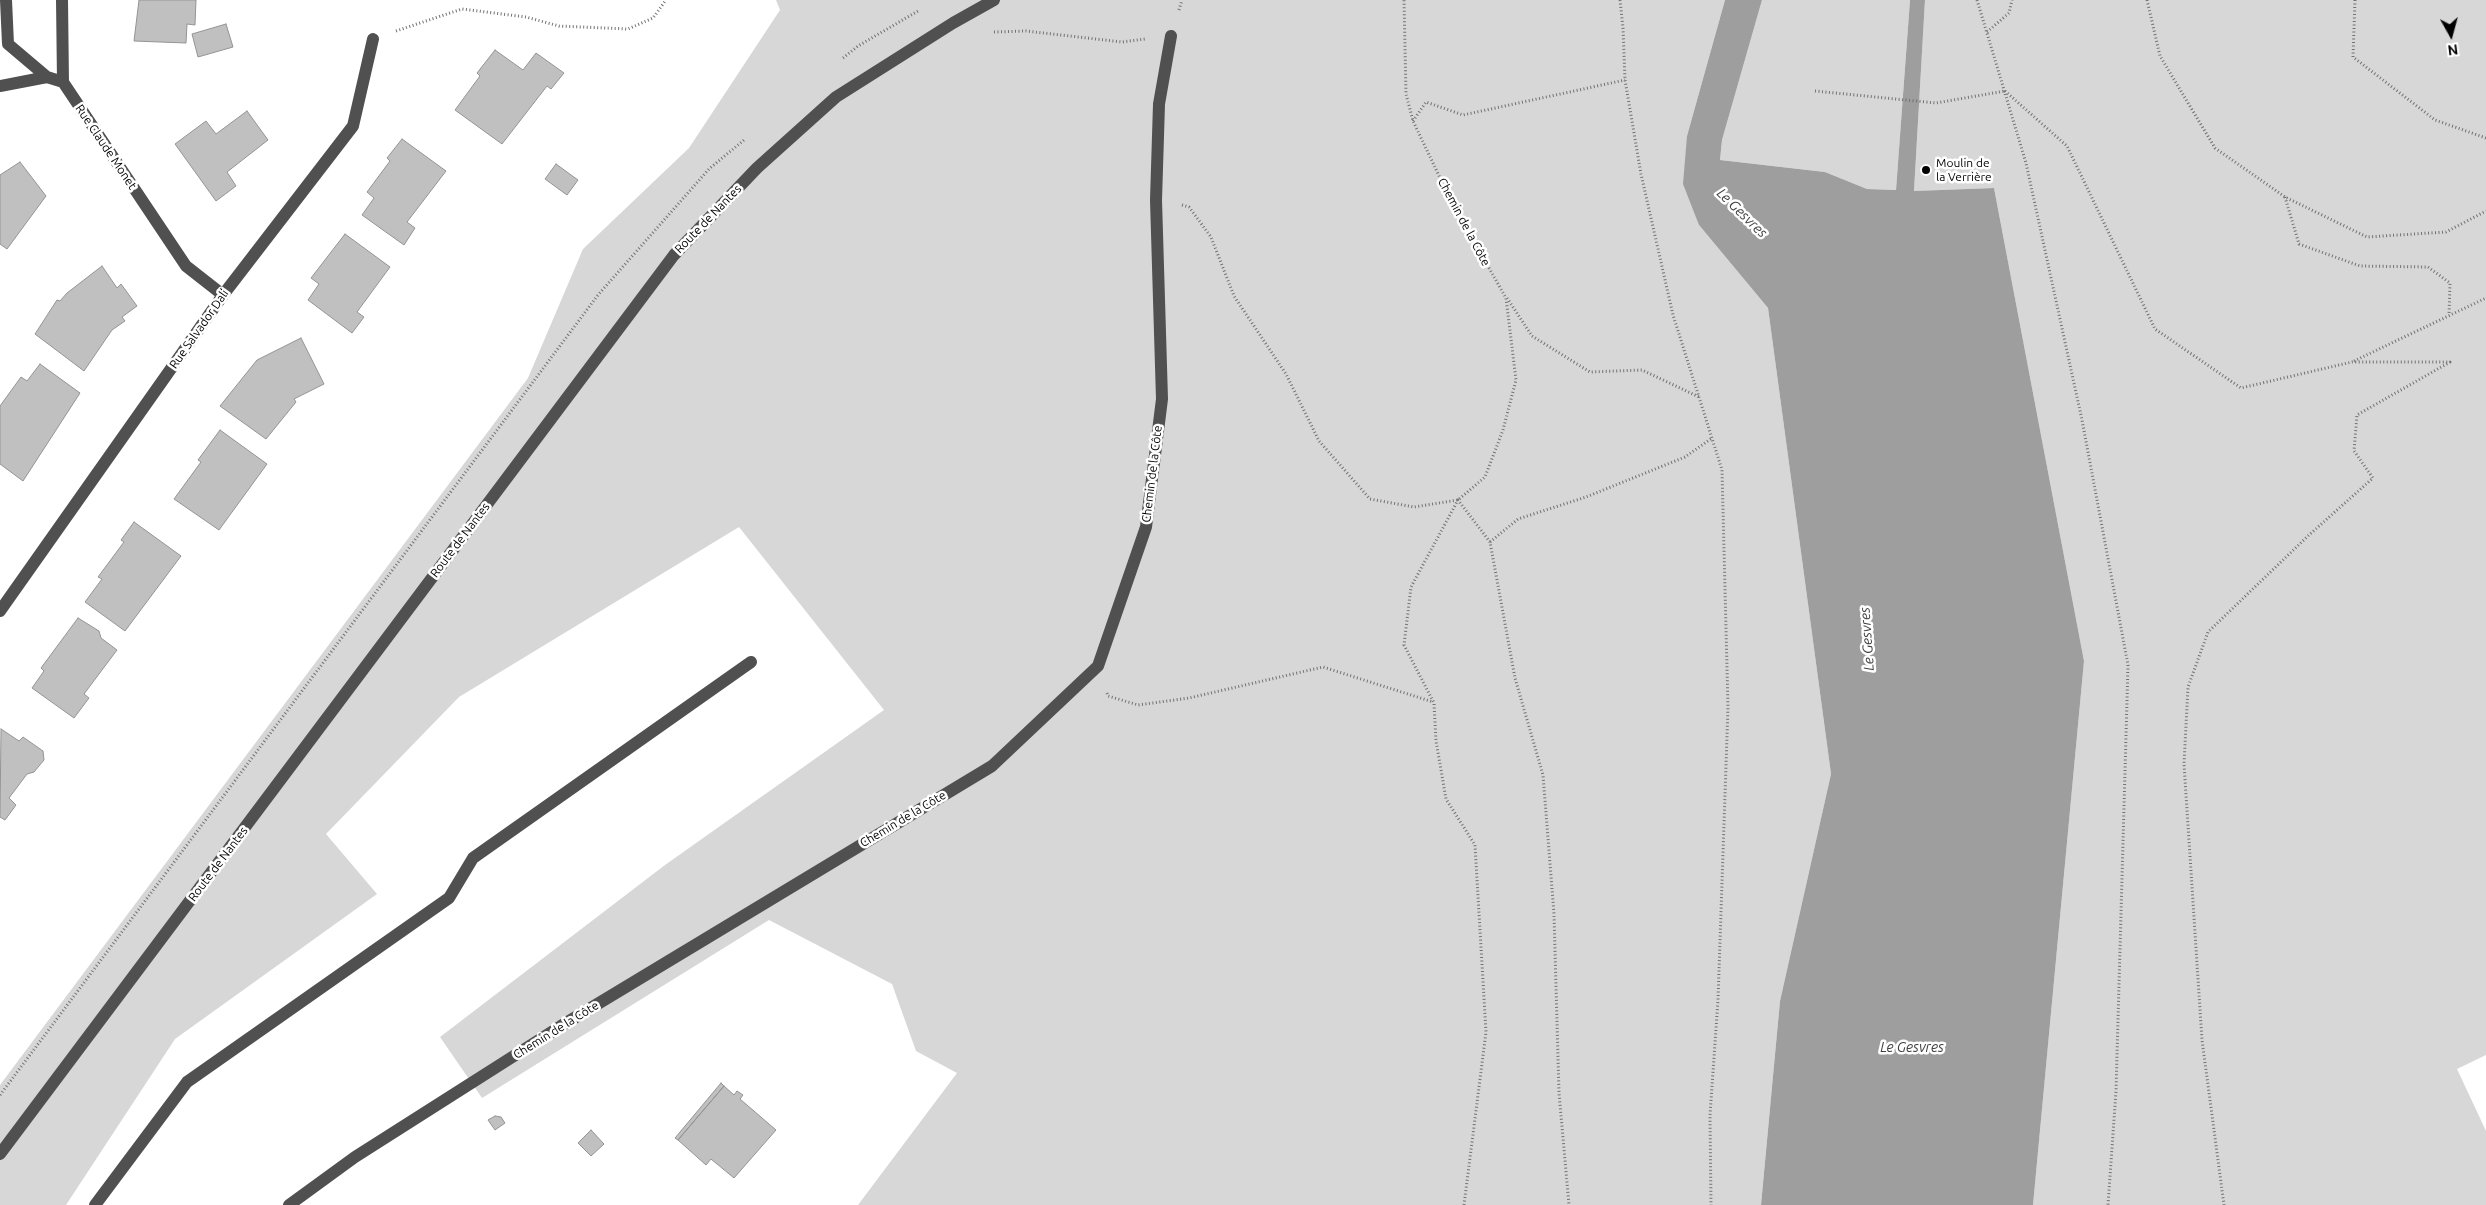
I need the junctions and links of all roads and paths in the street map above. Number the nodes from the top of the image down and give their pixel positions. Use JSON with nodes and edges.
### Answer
{"nodes":[{"id":1,"x":6,"y":0,"type":"edge"},
{"id":2,"x":62,"y":0,"type":"edge"},
{"id":3,"x":666,"y":0,"type":"edge"},
{"id":4,"x":994,"y":0,"type":"edge"},
{"id":5,"x":1404,"y":0,"type":"edge"},
{"id":6,"x":1620,"y":0,"type":"edge"},
{"id":7,"x":1977,"y":0,"type":"edge"},
{"id":8,"x":2012,"y":0,"type":"edge"},
{"id":9,"x":2147,"y":0,"type":"edge"},
{"id":10,"x":2356,"y":0,"type":"edge"},
{"id":11,"x":991,"y":32,"type":"dead end"},
{"id":12,"x":1987,"y":32,"type":"junction"},
{"id":13,"x":1171,"y":36,"type":"joint"},
{"id":14,"x":373,"y":39,"type":"joint"},
{"id":15,"x":46,"y":77,"type":"junction"},
{"id":16,"x":1625,"y":80,"type":"junction"},
{"id":17,"x":63,"y":82,"type":"junction"},
{"id":18,"x":0,"y":86,"type":"edge"},
{"id":19,"x":1815,"y":91,"type":"dead end"},
{"id":20,"x":2005,"y":91,"type":"junction"},
{"id":21,"x":1413,"y":121,"type":"junction"},
{"id":22,"x":2486,"y":138,"type":"edge"},
{"id":23,"x":2285,"y":197,"type":"junction"},
{"id":24,"x":1156,"y":200,"type":"junction"},
{"id":25,"x":2486,"y":211,"type":"edge"},
{"id":26,"x":223,"y":295,"type":"junction"},
{"id":27,"x":1506,"y":298,"type":"junction"},
{"id":28,"x":2486,"y":298,"type":"edge"},
{"id":29,"x":2449,"y":315,"type":"junction"},
{"id":30,"x":2352,"y":362,"type":"junction"},
{"id":31,"x":1699,"y":397,"type":"junction"},
{"id":32,"x":1712,"y":438,"type":"junction"},
{"id":33,"x":1458,"y":500,"type":"junction"},
{"id":34,"x":1490,"y":542,"type":"junction"},
{"id":35,"x":0,"y":611,"type":"edge"},
{"id":36,"x":751,"y":662,"type":"dead end"},
{"id":37,"x":1098,"y":666,"type":"junction"},
{"id":38,"x":1434,"y":703,"type":"junction"},
{"id":39,"x":0,"y":1154,"type":"edge"},
{"id":40,"x":94,"y":1205,"type":"edge"},
{"id":41,"x":289,"y":1205,"type":"edge"},
{"id":42,"x":1464,"y":1205,"type":"edge"},
{"id":43,"x":1569,"y":1205,"type":"edge"},
{"id":44,"x":1711,"y":1205,"type":"edge"},
{"id":45,"x":2108,"y":1205,"type":"edge"},
{"id":46,"x":2224,"y":1205,"type":"edge"}],
"edges":[{"from":1,"to":15,"type":"street"},
{"from":2,"to":17,"type":"street"},
{"from":3,"to":14,"type":"path"},
{"from":4,"to":39,"type":"street","name":"Route de Nantes"},
{"from":5,"to":21,"type":"path","name":"Chemin de la Côte"},
{"from":6,"to":16,"type":"path"},
{"from":7,"to":12,"type":"path"},
{"from":8,"to":12,"type":"path"},
{"from":9,"to":23,"type":"path"},
{"from":10,"to":22,"type":"path"},
{"from":11,"to":13,"type":"path"},
{"from":12,"to":20,"type":"path"},
{"from":13,"to":24,"type":"street","name":"Chemin de la Côte"},
{"from":14,"to":26,"type":"street","name":"Rue Salvador Dali"},
{"from":15,"to":17,"type":"street"},
{"from":15,"to":18,"type":"street"},
{"from":16,"to":21,"type":"path"},
{"from":16,"to":31,"type":"path"},
{"from":17,"to":26,"type":"street","name":"Rue Claude Monet"},
{"from":19,"to":20,"type":"path"},
{"from":20,"to":30,"type":"path"},
{"from":20,"to":45,"type":"path"},
{"from":21,"to":27,"type":"path","name":"Chemin de la Côte"},
{"from":23,"to":25,"type":"path"},
{"from":23,"to":29,"type":"path"},
{"from":24,"to":33,"type":"path"},
{"from":24,"to":37,"type":"street","name":"Chemin de la Côte"},
{"from":26,"to":35,"type":"street","name":"Rue Salvador Dali"},
{"from":27,"to":31,"type":"path"},
{"from":27,"to":33,"type":"path","name":"Chemin de la Côte"},
{"from":28,"to":29,"type":"path"},
{"from":29,"to":30,"type":"path"},
{"from":30,"to":46,"type":"path"},
{"from":31,"to":32,"type":"path"},
{"from":32,"to":34,"type":"path"},
{"from":32,"to":44,"type":"path"},
{"from":33,"to":34,"type":"path"},
{"from":33,"to":38,"type":"path"},
{"from":34,"to":43,"type":"path"},
{"from":36,"to":40,"type":"street"},
{"from":37,"to":38,"type":"path"},
{"from":37,"to":41,"type":"street","name":"Chemin de la Côte"},
{"from":38,"to":42,"type":"path"}]}
